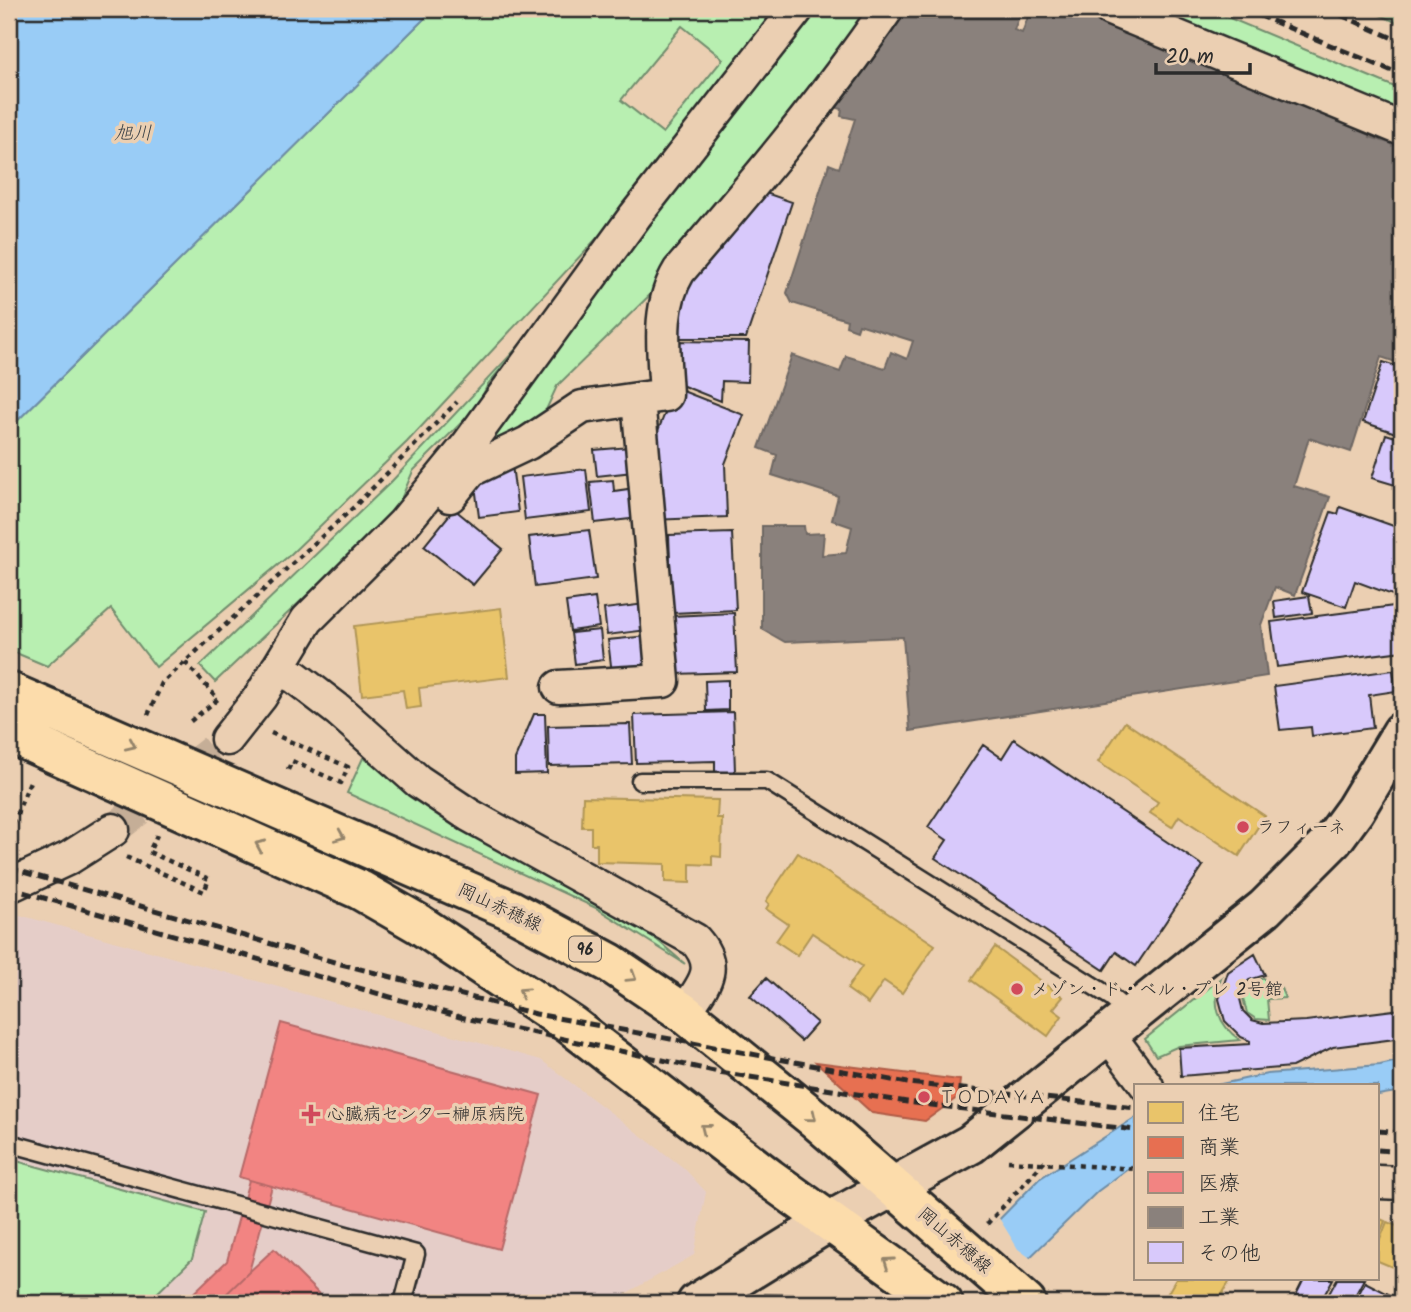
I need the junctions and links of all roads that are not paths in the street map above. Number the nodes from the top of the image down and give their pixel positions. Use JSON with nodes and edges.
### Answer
{"nodes":[{"id":1,"x":797,"y":9,"type":"edge"},
{"id":2,"x":887,"y":9,"type":"edge"},
{"id":3,"x":1110,"y":9,"type":"edge"},
{"id":4,"x":1402,"y":129,"type":"edge"},
{"id":5,"x":638,"y":399,"type":"junction"},
{"id":6,"x":396,"y":531,"type":"junction"},
{"id":7,"x":277,"y":669,"type":"junction"},
{"id":8,"x":559,"y":687,"type":"dead end"},
{"id":9,"x":9,"y":692,"type":"edge"},
{"id":10,"x":1402,"y":732,"type":"edge"},
{"id":11,"x":22,"y":739,"type":"edge"},
{"id":12,"x":227,"y":739,"type":"tunnel mouth"},
{"id":13,"x":640,"y":781,"type":"dead end"},
{"id":14,"x":113,"y":830,"type":"tunnel mouth"},
{"id":15,"x":9,"y":886,"type":"edge"},
{"id":16,"x":684,"y":1013,"type":"junction"},
{"id":17,"x":1120,"y":1024,"type":"junction"},
{"id":18,"x":1146,"y":1084,"type":"edge"},
{"id":19,"x":9,"y":1143,"type":"edge"},
{"id":20,"x":1380,"y":1182,"type":"edge"},
{"id":21,"x":1402,"y":1183,"type":"edge"},
{"id":22,"x":892,"y":1186,"type":"junction"},
{"id":23,"x":830,"y":1221,"type":"junction"},
{"id":24,"x":403,"y":1303,"type":"edge"},
{"id":25,"x":697,"y":1303,"type":"edge"},
{"id":26,"x":943,"y":1303,"type":"edge"},
{"id":27,"x":1026,"y":1303,"type":"edge"}],
"edges":[{"from":1,"to":6,"type":"street"},
{"from":2,"to":5,"type":"street"},
{"from":3,"to":4,"type":"street"},
{"from":5,"to":6,"type":"street"},
{"from":5,"to":8,"type":"street"},
{"from":6,"to":7,"type":"street"},
{"from":7,"to":12,"type":"street"},
{"from":7,"to":16,"type":"street"},
{"from":9,"to":16,"type":"main road","name":"岡山赤穂線","number":"96","one_way":true},
{"from":10,"to":17,"type":"street"},
{"from":23,"to":11,"type":"main road","one_way":true},
{"from":13,"to":17,"type":"lane"},
{"from":14,"to":15,"type":"street"},
{"from":16,"to":22,"type":"main road","name":"岡山赤穂線","number":"96","one_way":true},
{"from":17,"to":18,"type":"street"},
{"from":17,"to":22,"type":"street"},
{"from":19,"to":24,"type":"lane"},
{"from":20,"to":21,"type":"street"},
{"from":22,"to":23,"type":"street"},
{"from":22,"to":27,"type":"main road","name":"岡山赤穂線","number":"96"},
{"from":23,"to":25,"type":"street"},
{"from":26,"to":23,"type":"main road","one_way":true}]}
